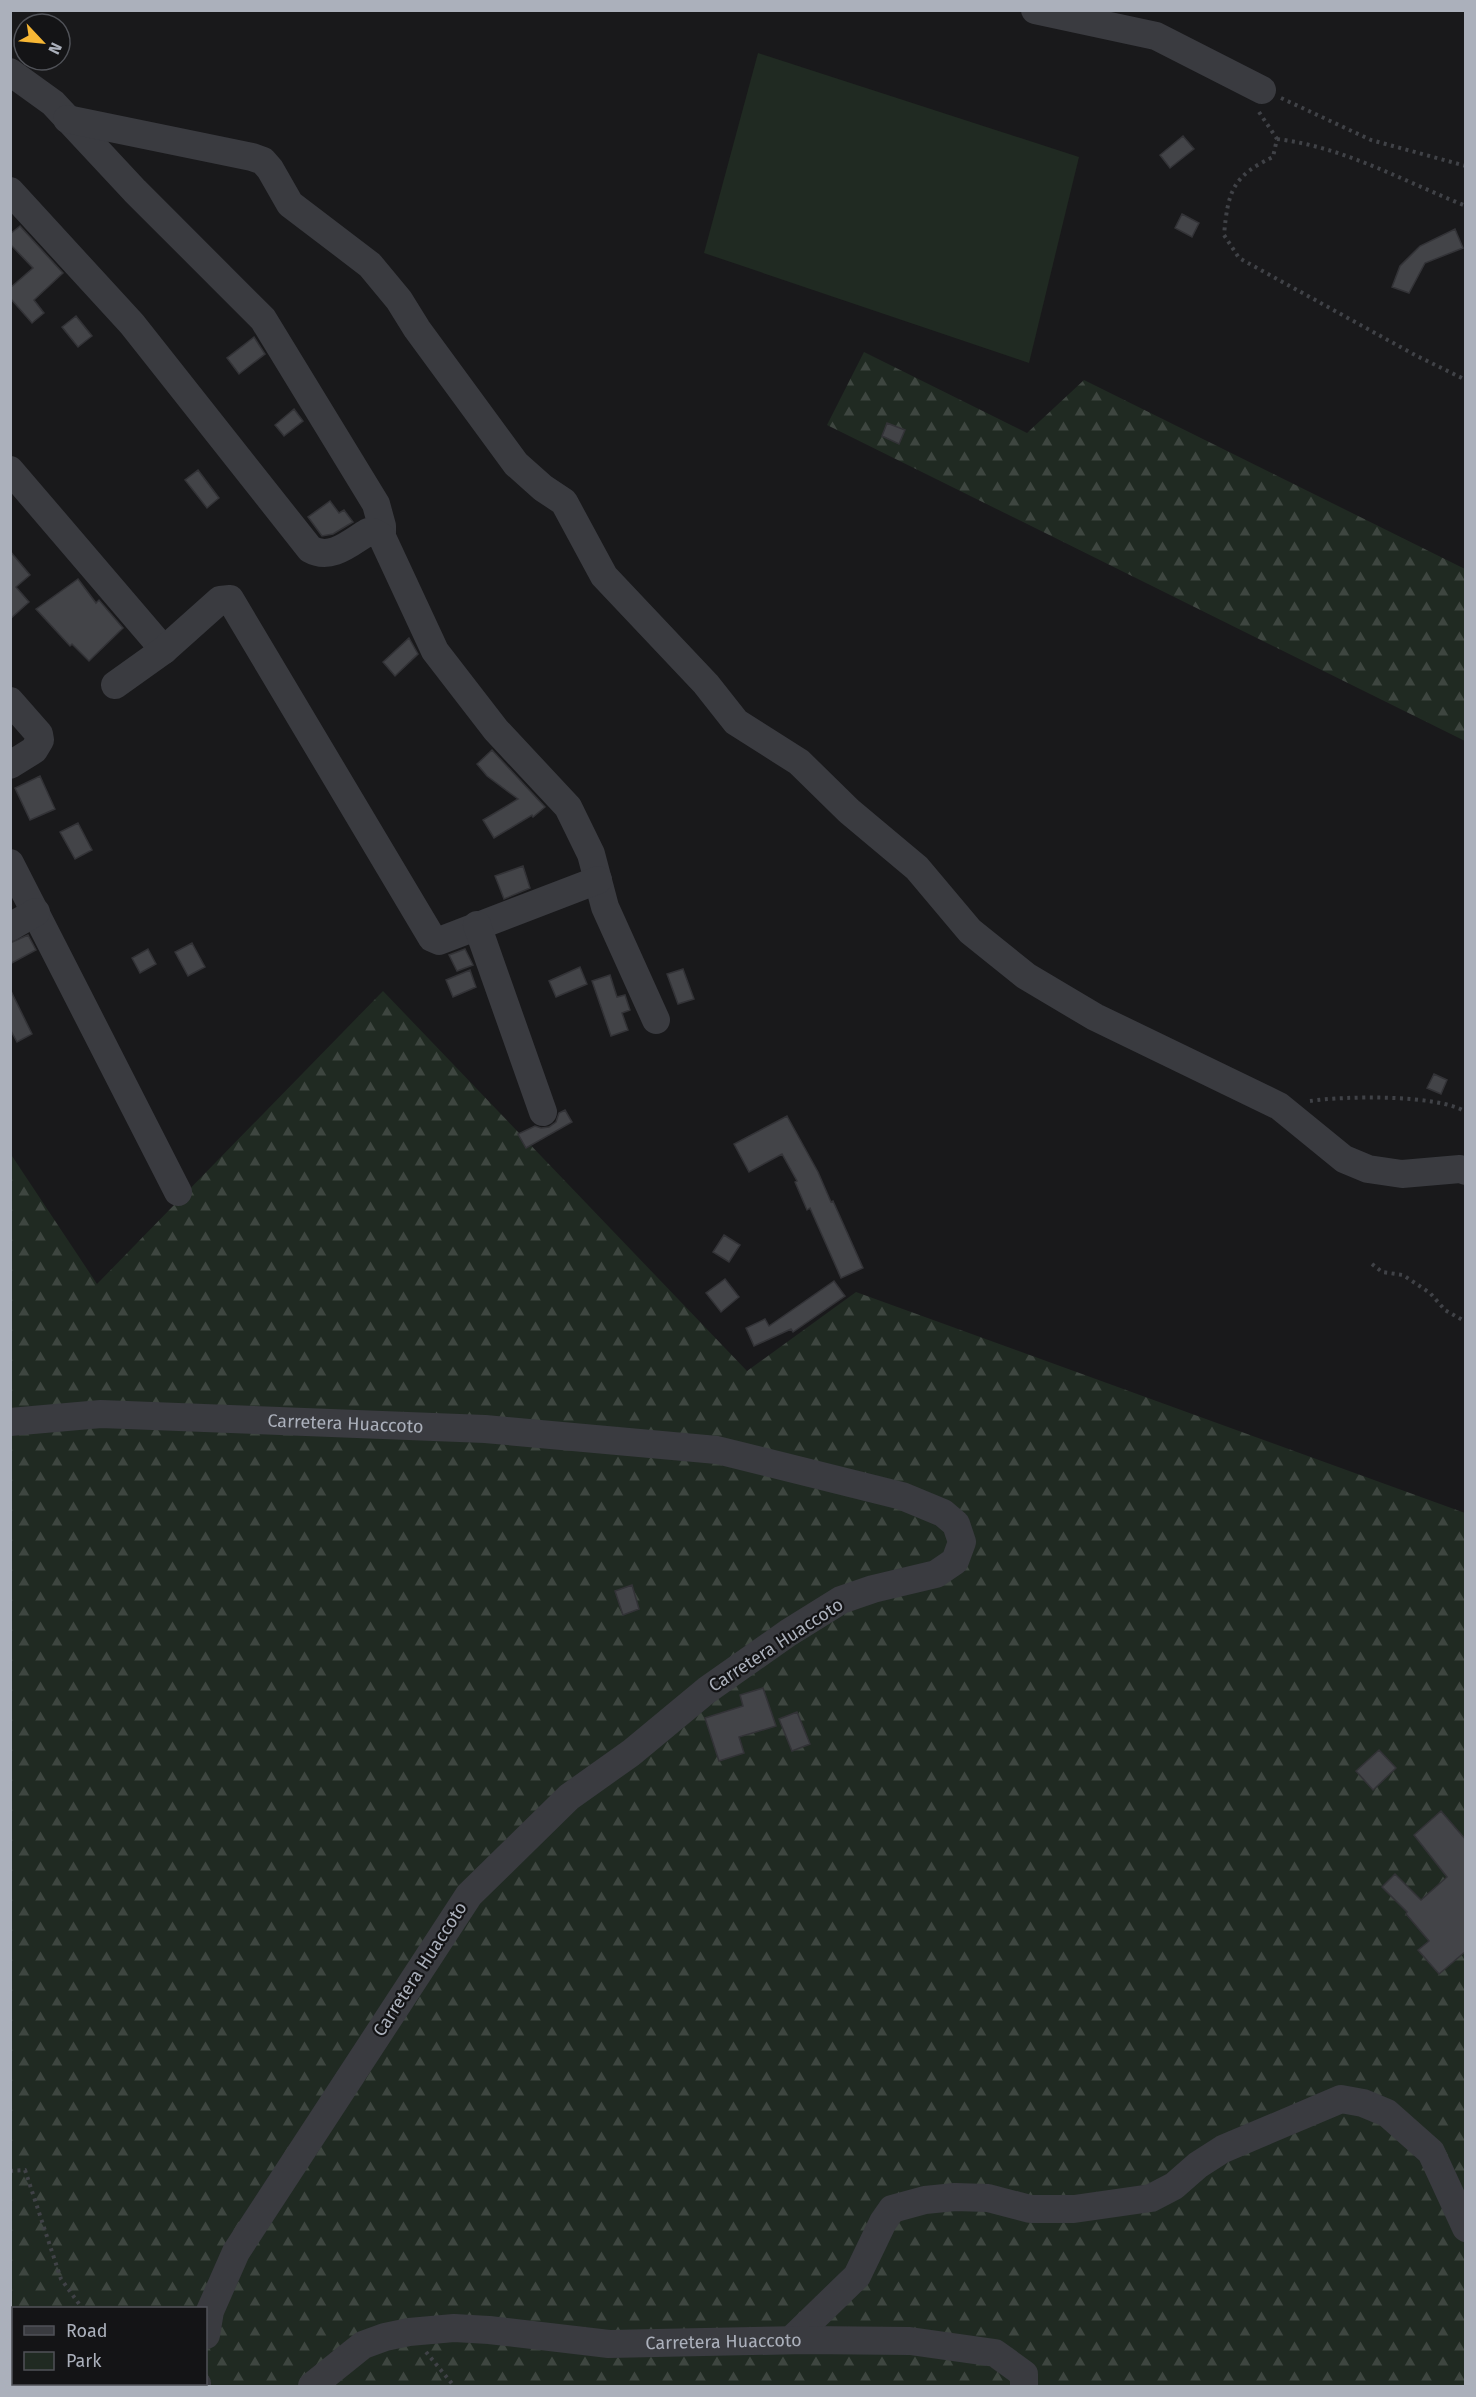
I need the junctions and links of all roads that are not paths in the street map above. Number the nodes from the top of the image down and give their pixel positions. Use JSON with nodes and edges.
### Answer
{"nodes":[{"id":1,"x":1035,"y":10,"type":"edge"},
{"id":2,"x":10,"y":72,"type":"edge"},
{"id":3,"x":1262,"y":90,"type":"road end"},
{"id":4,"x":67,"y":118,"type":"junction"},
{"id":5,"x":10,"y":190,"type":"edge"},
{"id":6,"x":10,"y":470,"type":"edge"},
{"id":7,"x":382,"y":537,"type":"junction"},
{"id":8,"x":164,"y":650,"type":"junction"},
{"id":9,"x":115,"y":685,"type":"dead end"},
{"id":10,"x":10,"y":701,"type":"edge"},
{"id":11,"x":10,"y":765,"type":"edge"},
{"id":12,"x":10,"y":863,"type":"edge"},
{"id":13,"x":598,"y":880,"type":"junction"},
{"id":14,"x":36,"y":912,"type":"junction"},
{"id":15,"x":477,"y":925,"type":"junction"},
{"id":16,"x":10,"y":927,"type":"edge"},
{"id":17,"x":656,"y":1020,"type":"dead end"},
{"id":18,"x":543,"y":1112,"type":"dead end"},
{"id":19,"x":1466,"y":1171,"type":"edge"},
{"id":20,"x":178,"y":1192,"type":"dead end"},
{"id":21,"x":10,"y":1422,"type":"edge"},
{"id":22,"x":1466,"y":2228,"type":"edge"},
{"id":23,"x":207,"y":2329,"type":"edge"},
{"id":24,"x":791,"y":2340,"type":"junction"},
{"id":25,"x":312,"y":2386,"type":"edge"},
{"id":26,"x":1024,"y":2386,"type":"edge"}],
"edges":[{"from":1,"to":3,"type":"street"},
{"from":2,"to":4,"type":"street"},
{"from":4,"to":7,"type":"street"},
{"from":4,"to":19,"type":"street"},
{"from":5,"to":7,"type":"street"},
{"from":6,"to":8,"type":"street"},
{"from":7,"to":13,"type":"street"},
{"from":8,"to":9,"type":"street"},
{"from":8,"to":15,"type":"street"},
{"from":10,"to":11,"type":"street"},
{"from":12,"to":14,"type":"street"},
{"from":13,"to":15,"type":"street"},
{"from":13,"to":17,"type":"street"},
{"from":14,"to":16,"type":"street"},
{"from":14,"to":20,"type":"street"},
{"from":15,"to":18,"type":"street"},
{"from":21,"to":23,"type":"street","name":"Carretera Huaccoto"},
{"from":22,"to":24,"type":"street"},
{"from":24,"to":25,"type":"street","name":"Carretera Huaccoto"},
{"from":24,"to":26,"type":"street","name":"Carretera Huaccoto"}]}
